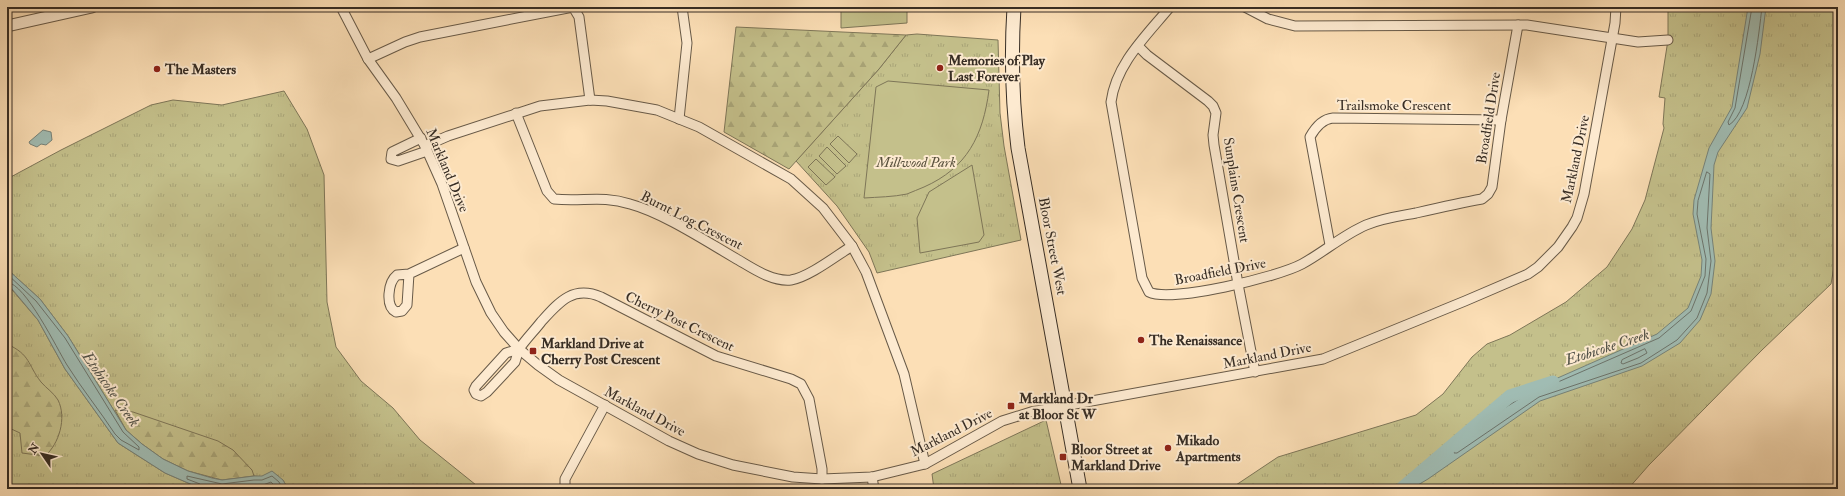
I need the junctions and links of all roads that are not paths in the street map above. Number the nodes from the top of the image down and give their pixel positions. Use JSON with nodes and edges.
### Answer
{"nodes":[{"id":1,"x":92,"y":7,"type":"edge"},
{"id":2,"x":341,"y":7,"type":"edge"},
{"id":3,"x":682,"y":7,"type":"edge"},
{"id":4,"x":1014,"y":7,"type":"edge"},
{"id":5,"x":1170,"y":7,"type":"edge"},
{"id":6,"x":1245,"y":7,"type":"edge"},
{"id":7,"x":1616,"y":7,"type":"edge"},
{"id":8,"x":1518,"y":25,"type":"junction"},
{"id":9,"x":7,"y":26,"type":"edge"},
{"id":10,"x":1612,"y":38,"type":"junction"},
{"id":11,"x":1668,"y":40,"type":"dead end"},
{"id":12,"x":1138,"y":46,"type":"junction"},
{"id":13,"x":368,"y":59,"type":"junction"},
{"id":14,"x":590,"y":100,"type":"junction"},
{"id":15,"x":516,"y":114,"type":"junction"},
{"id":16,"x":679,"y":119,"type":"junction"},
{"id":17,"x":1501,"y":120,"type":"junction"},
{"id":18,"x":424,"y":145,"type":"junction"},
{"id":19,"x":1330,"y":245,"type":"junction"},
{"id":20,"x":852,"y":246,"type":"junction"},
{"id":21,"x":464,"y":248,"type":"junction"},
{"id":22,"x":409,"y":274,"type":"dead end"},
{"id":23,"x":1238,"y":284,"type":"junction"},
{"id":24,"x":519,"y":348,"type":"junction"},
{"id":25,"x":1254,"y":372,"type":"junction"},
{"id":26,"x":605,"y":406,"type":"junction"},
{"id":27,"x":1065,"y":406,"type":"junction"},
{"id":28,"x":924,"y":464,"type":"junction"},
{"id":29,"x":872,"y":477,"type":"junction"},
{"id":30,"x":822,"y":479,"type":"junction"},
{"id":31,"x":565,"y":489,"type":"edge"},
{"id":32,"x":874,"y":489,"type":"edge"},
{"id":33,"x":1080,"y":489,"type":"edge"}],
"edges":[{"from":1,"to":9,"type":"street"},
{"from":2,"to":13,"type":"street","name":"Markland Drive"},
{"from":3,"to":16,"type":"street"},
{"from":4,"to":27,"type":"main road","name":"Bloor Street West"},
{"from":5,"to":12,"type":"street","name":"Broadfield Drive"},
{"from":6,"to":8,"type":"street"},
{"from":7,"to":10,"type":"street","name":"Markland Drive"},
{"from":8,"to":10,"type":"street"},
{"from":8,"to":17,"type":"street","name":"Broadfield Drive"},
{"from":10,"to":11,"type":"street"},
{"from":10,"to":25,"type":"street","name":"Markland Drive"},
{"from":12,"to":23,"type":"street","name":"Sunplains Crescent"},
{"from":12,"to":23,"type":"street","name":"Broadfield Drive"},
{"from":13,"to":14,"type":"street"},
{"from":13,"to":18,"type":"street","name":"Markland Drive"},
{"from":14,"to":15,"type":"street"},
{"from":14,"to":16,"type":"street"},
{"from":15,"to":18,"type":"street"},
{"from":15,"to":20,"type":"street","name":"Burnt Log Crescent"},
{"from":16,"to":20,"type":"street"},
{"from":17,"to":19,"type":"street","name":"Broadfield Drive"},
{"from":17,"to":19,"type":"street","name":"Trailsmoke Crescent"},
{"from":18,"to":21,"type":"street","name":"Markland Drive"},
{"from":19,"to":23,"type":"street","name":"Broadfield Drive"},
{"from":20,"to":28,"type":"street"},
{"from":21,"to":22,"type":"street"},
{"from":21,"to":24,"type":"street","name":"Markland Drive"},
{"from":23,"to":25,"type":"street","name":"Sunplains Crescent"},
{"from":24,"to":24,"type":"street"},
{"from":24,"to":26,"type":"street","name":"Markland Drive"},
{"from":24,"to":30,"type":"street","name":"Cherry Post Crescent"},
{"from":25,"to":27,"type":"street","name":"Markland Drive"},
{"from":26,"to":30,"type":"street","name":"Markland Drive"},
{"from":26,"to":31,"type":"street"},
{"from":27,"to":28,"type":"street","name":"Markland Drive"},
{"from":27,"to":33,"type":"main road","name":"Bloor Street West"},
{"from":28,"to":29,"type":"street","name":"Markland Drive"},
{"from":29,"to":30,"type":"street","name":"Markland Drive"},
{"from":29,"to":32,"type":"street"}]}
